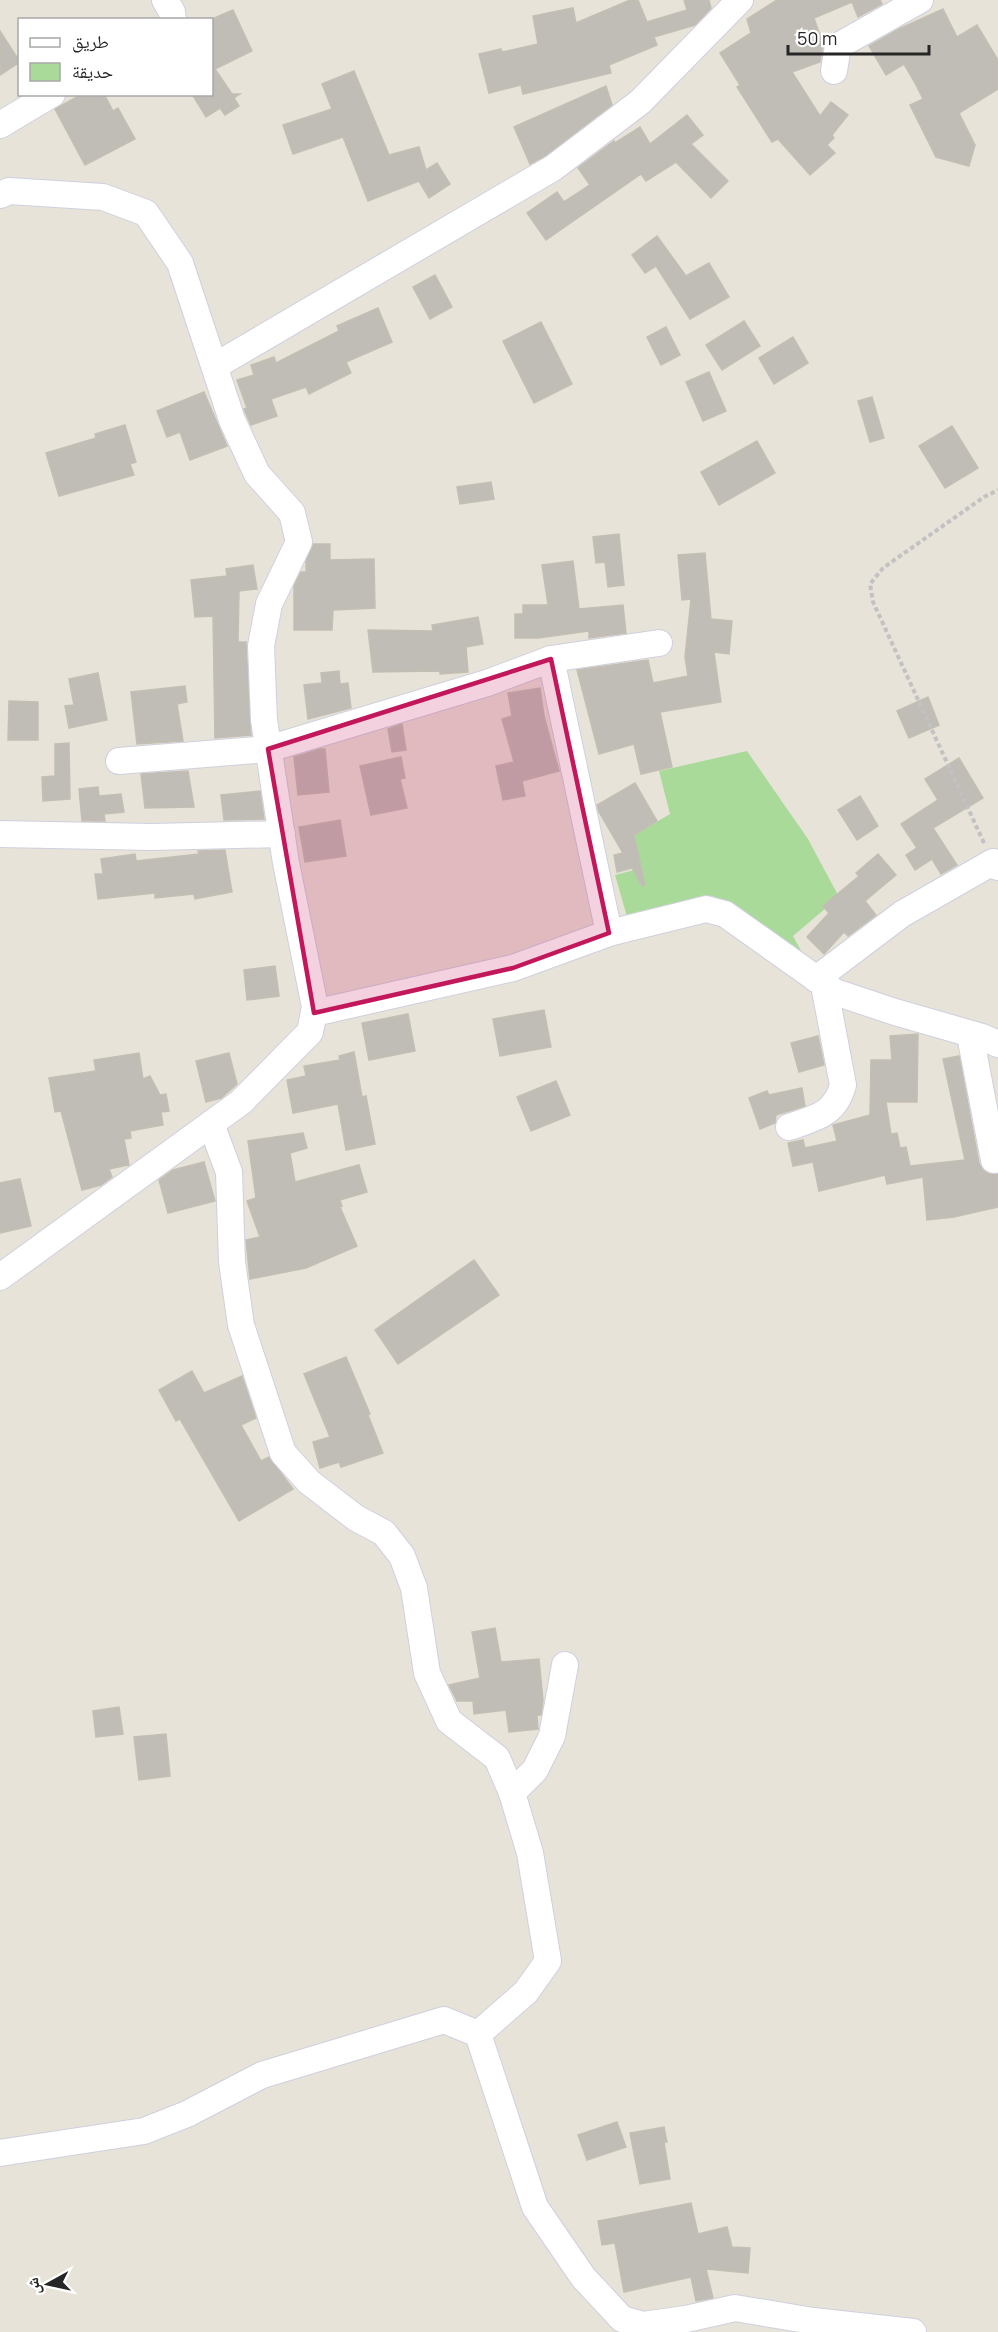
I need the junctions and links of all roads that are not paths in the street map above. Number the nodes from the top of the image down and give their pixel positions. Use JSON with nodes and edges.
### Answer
{"nodes":[{"id":1,"x":165,"y":0,"type":"edge"},
{"id":2,"x":740,"y":0,"type":"edge"},
{"id":3,"x":920,"y":0,"type":"edge"},
{"id":4,"x":173,"y":18,"type":"edge"},
{"id":5,"x":834,"y":71,"type":"dead end"},
{"id":6,"x":49,"y":96,"type":"edge"},
{"id":7,"x":0,"y":125,"type":"edge"},
{"id":8,"x":0,"y":195,"type":"edge"},
{"id":9,"x":215,"y":366,"type":"junction"},
{"id":10,"x":659,"y":643,"type":"dead end"},
{"id":11,"x":551,"y":659,"type":"junction"},
{"id":12,"x":268,"y":749,"type":"junction"},
{"id":13,"x":119,"y":761,"type":"dead end"},
{"id":14,"x":0,"y":834,"type":"edge"},
{"id":15,"x":282,"y":834,"type":"junction"},
{"id":16,"x":996,"y":864,"type":"edge"},
{"id":17,"x":609,"y":933,"type":"junction"},
{"id":18,"x":820,"y":982,"type":"junction"},
{"id":19,"x":314,"y":1013,"type":"junction"},
{"id":20,"x":970,"y":1035,"type":"junction"},
{"id":21,"x":998,"y":1044,"type":"edge"},
{"id":22,"x":211,"y":1124,"type":"junction"},
{"id":23,"x":789,"y":1126,"type":"dead end"},
{"id":24,"x":994,"y":1160,"type":"dead end"},
{"id":25,"x":0,"y":1277,"type":"edge"},
{"id":26,"x":564,"y":1665,"type":"dead end"},
{"id":27,"x":512,"y":1793,"type":"junction"},
{"id":28,"x":478,"y":2034,"type":"junction"},
{"id":29,"x":0,"y":2153,"type":"edge"},
{"id":30,"x":913,"y":2332,"type":"edge"}],
"edges":[{"from":1,"to":4,"type":"street"},
{"from":2,"to":9,"type":"street"},
{"from":3,"to":5,"type":"street"},
{"from":6,"to":7,"type":"street"},
{"from":8,"to":9,"type":"street"},
{"from":9,"to":12,"type":"street"},
{"from":10,"to":11,"type":"street"},
{"from":11,"to":12,"type":"street"},
{"from":11,"to":17,"type":"street"},
{"from":12,"to":13,"type":"street"},
{"from":12,"to":15,"type":"street"},
{"from":14,"to":15,"type":"street"},
{"from":15,"to":19,"type":"street"},
{"from":16,"to":18,"type":"street"},
{"from":17,"to":18,"type":"street"},
{"from":17,"to":19,"type":"street"},
{"from":18,"to":20,"type":"street"},
{"from":18,"to":23,"type":"street"},
{"from":19,"to":22,"type":"street"},
{"from":20,"to":21,"type":"street"},
{"from":20,"to":24,"type":"street"},
{"from":22,"to":25,"type":"street"},
{"from":22,"to":27,"type":"street"},
{"from":26,"to":27,"type":"street"},
{"from":27,"to":28,"type":"street"},
{"from":28,"to":29,"type":"street"},
{"from":28,"to":30,"type":"street"}]}
